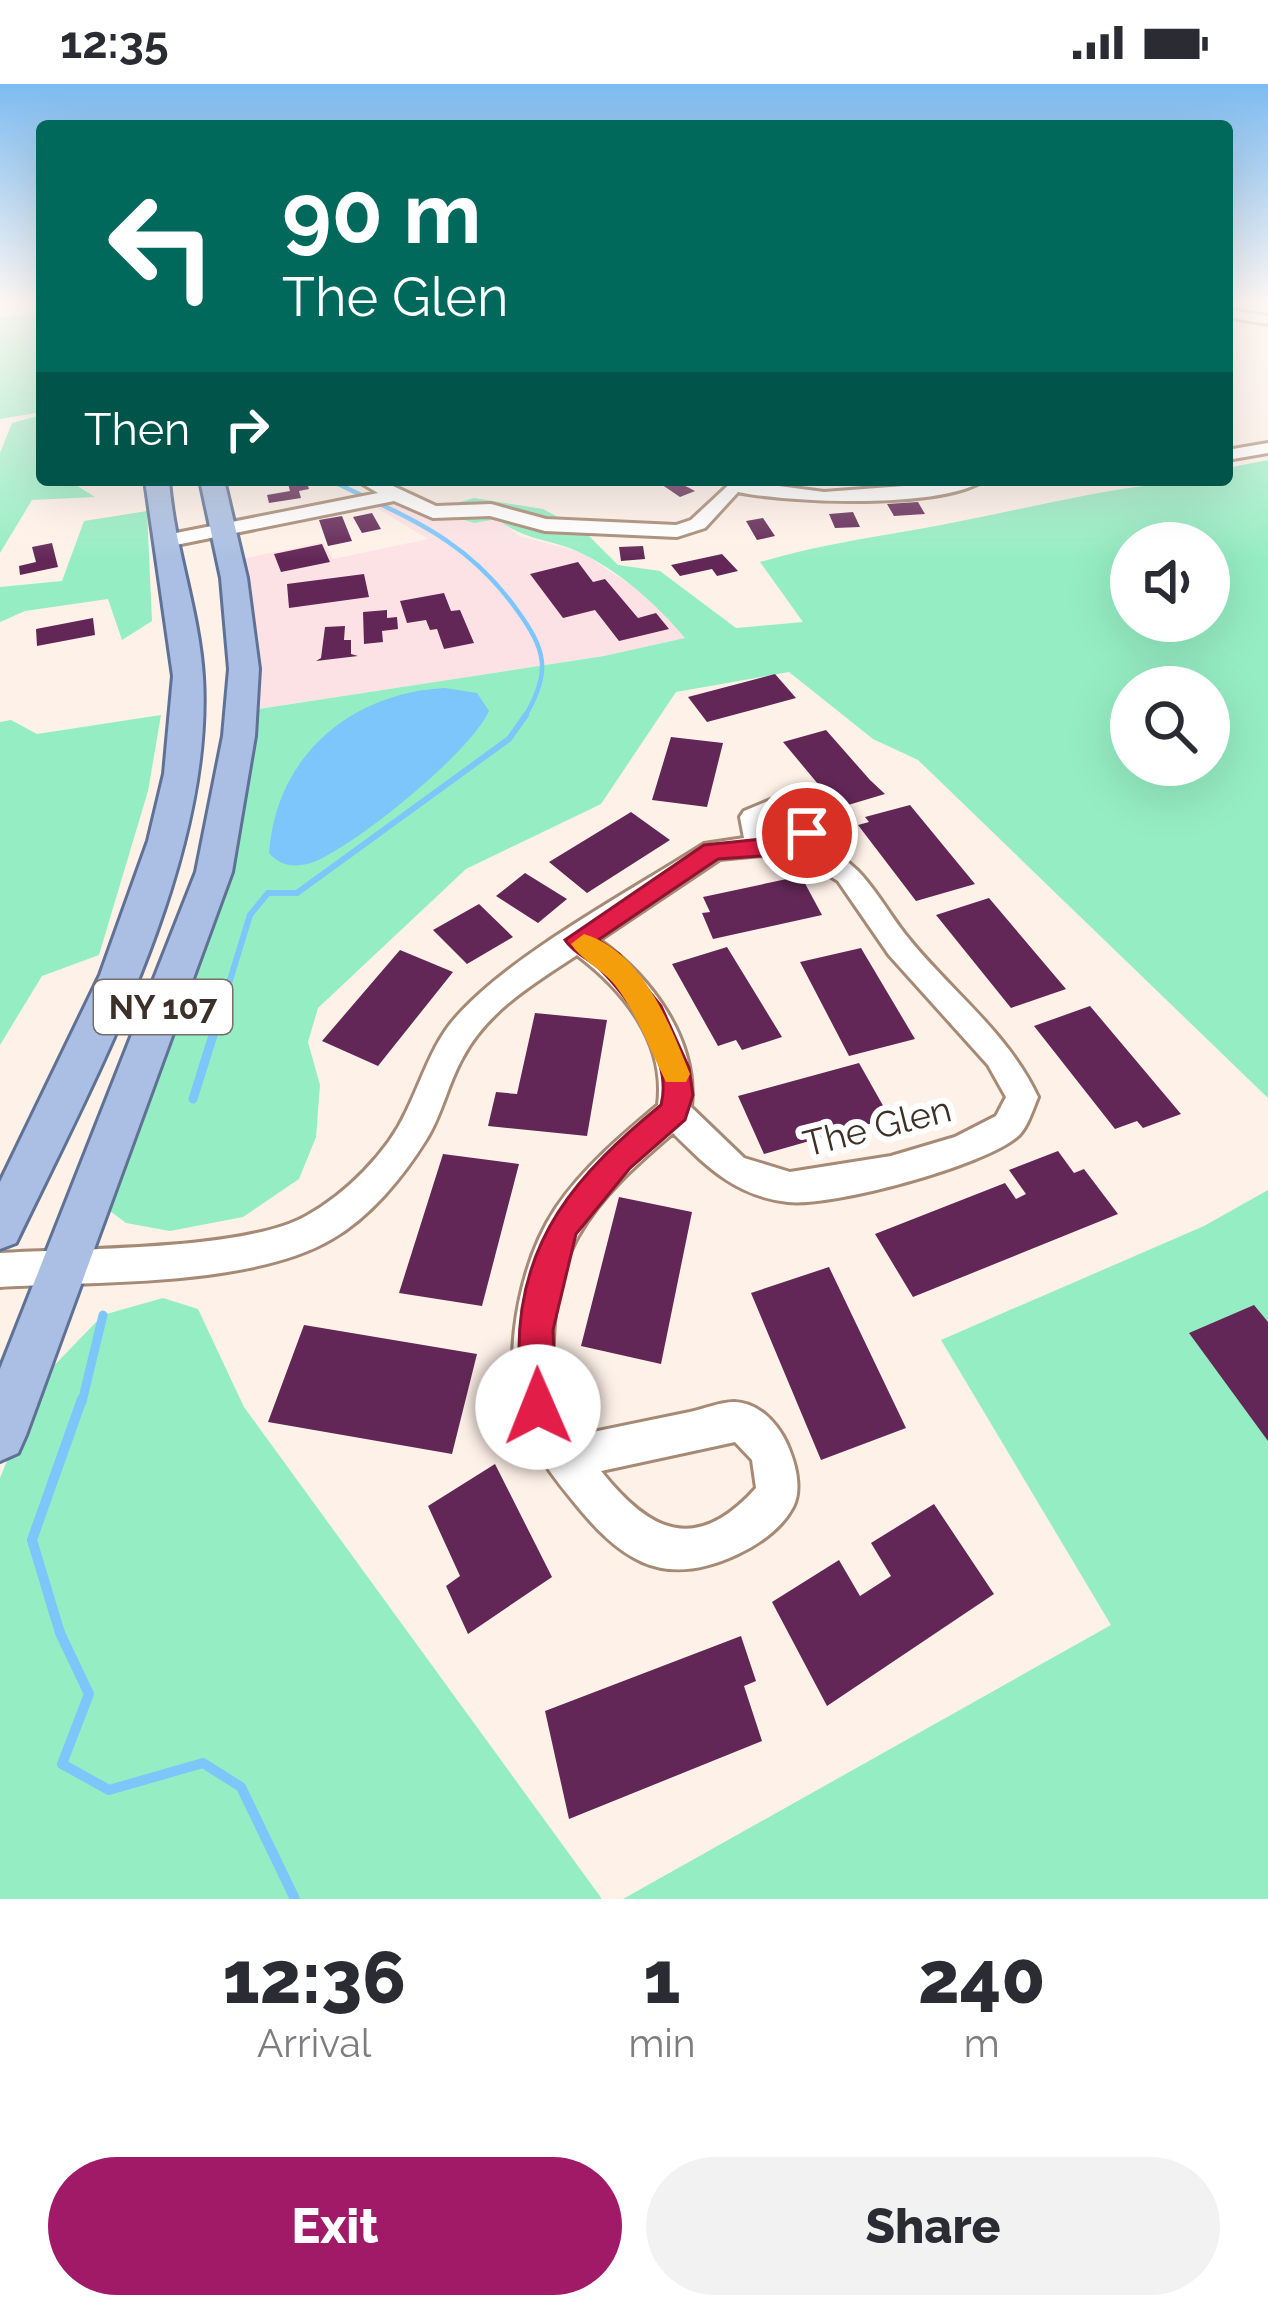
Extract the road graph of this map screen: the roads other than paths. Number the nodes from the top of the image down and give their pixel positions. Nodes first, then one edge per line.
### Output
1 (1268, 448) edge
2 (1233, 454) edge
3 (158, 486) edge
4 (213, 486) edge
5 (726, 486) edge
6 (741, 486) edge
7 (934, 486) edge
8 (376, 494) edge
9 (222, 530) junction
10 (166, 541) junction
11 (578, 940) junction
12 (674, 1112) junction
13 (0, 1228) edge
14 (66, 1263) junction
15 (0, 1270) edge
16 (0, 1435) edge
17 (564, 1458) junction

1 - 2 street
3 - 10 main road, NY 107
4 - 9 main road, NY 107
5 - 8 street
6 - 7 street
8 - 9 street
9 - 10 street
9 - 14 main road, NY 107
10 - 13 main road, NY 107
11 - 12 street
11 - 12 street, The Glen
11 - 14 street, The Glen
12 - 17 street
14 - 15 street, The Glen
14 - 16 main road, NY 107
17 - 17 street

